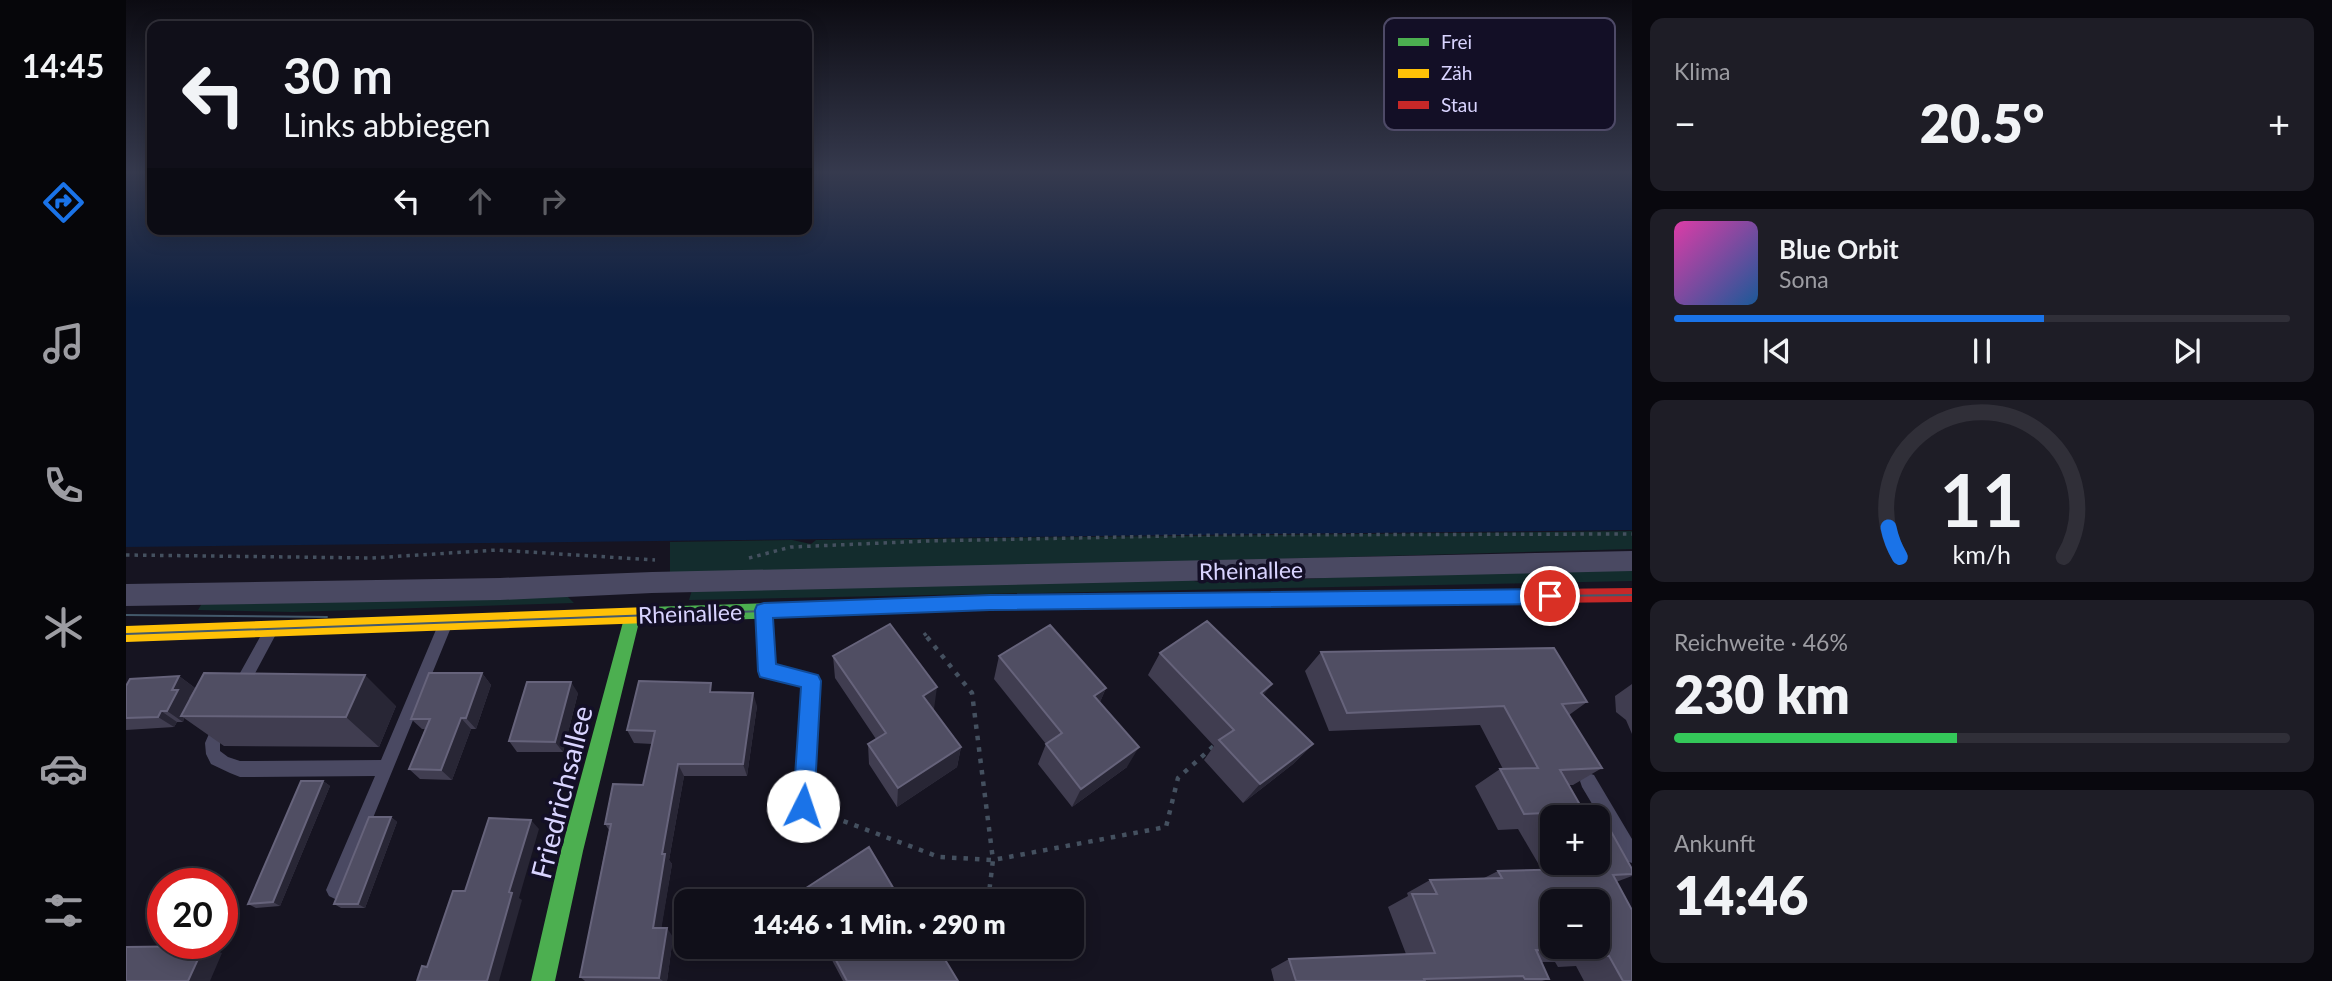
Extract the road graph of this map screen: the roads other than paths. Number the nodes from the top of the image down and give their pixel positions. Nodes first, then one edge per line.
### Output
1 (1632, 561) edge
2 (126, 594) edge
3 (1632, 595) edge
4 (639, 597) junction
5 (764, 610) junction
6 (446, 622) junction
7 (272, 629) junction
8 (126, 634) edge
9 (386, 768) junction
10 (1588, 781) edge
11 (802, 828) dead end
12 (1632, 855) edge
13 (335, 890) dead end
14 (543, 981) edge

1 - 4 street, Rheinallee
2 - 4 street, Rheinallee
3 - 5 street, Rheinallee
4 - 5 street, Rheinallee
4 - 6 street, Rheinallee
4 - 14 street, Friedrichsallee
5 - 11 lane
6 - 7 street, Rheinallee
6 - 9 lane
7 - 8 street, Rheinallee
7 - 9 lane
9 - 13 lane
10 - 12 lane

